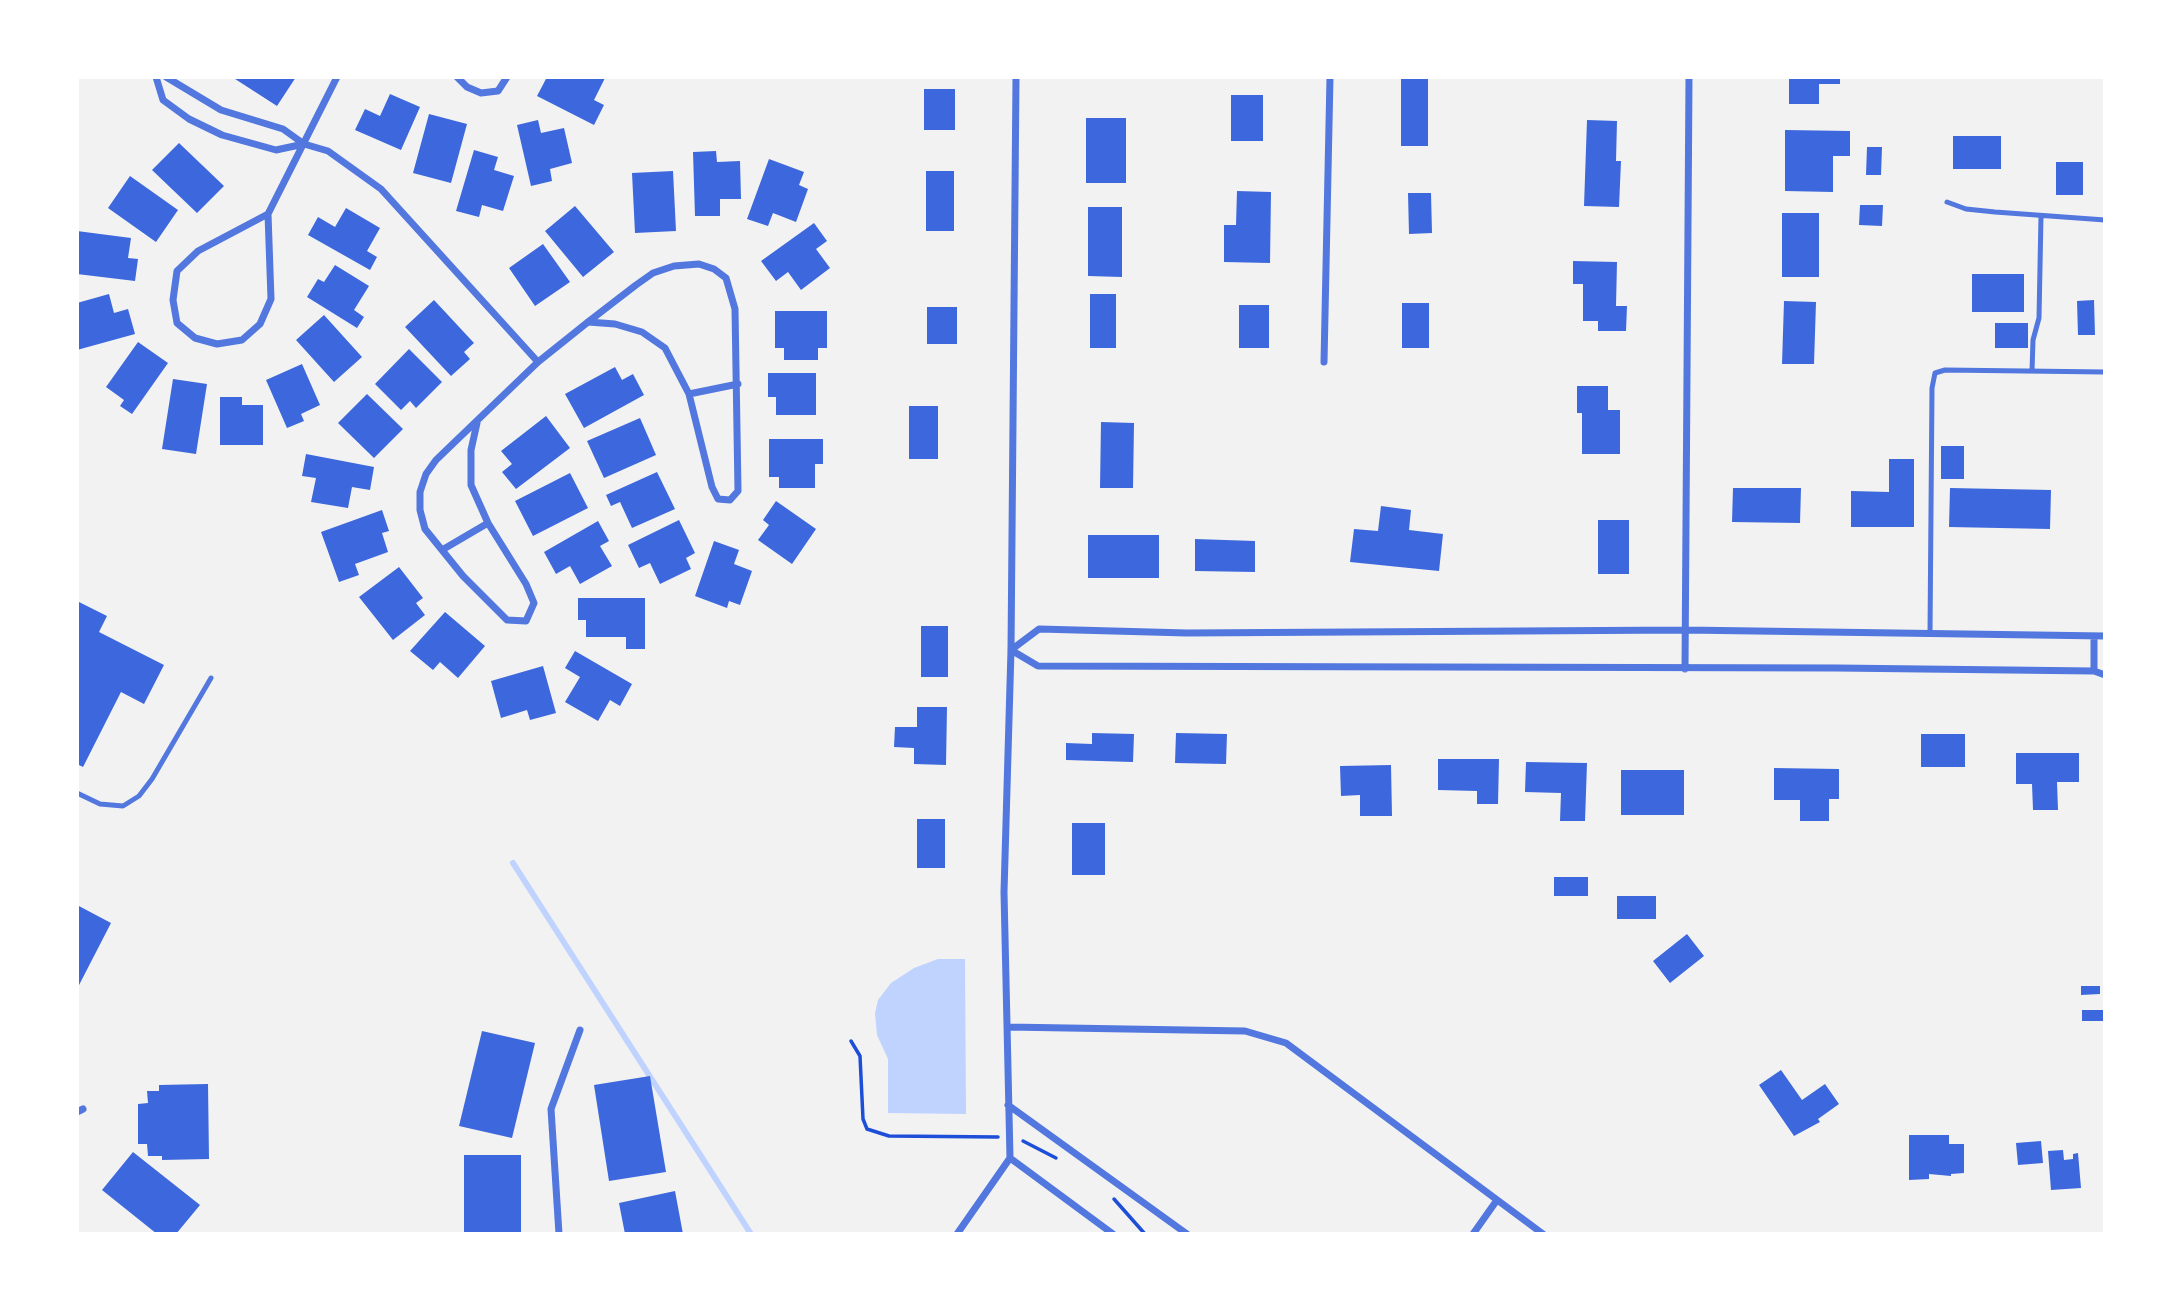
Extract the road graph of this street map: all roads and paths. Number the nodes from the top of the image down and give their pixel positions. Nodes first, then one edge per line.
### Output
1 (156, 77) edge
2 (166, 77) edge
3 (457, 77) edge
4 (507, 77) edge
5 (1016, 77) edge
6 (1330, 77) edge
7 (1689, 77) edge
8 (337, 78) edge
9 (303, 144) junction
10 (1947, 202) dead end
11 (268, 214) junction
12 (2041, 216) junction
13 (2105, 220) edge
14 (588, 322) junction
15 (538, 362) junction
16 (1324, 362) dead end
17 (2032, 371) junction
18 (2105, 372) edge
19 (738, 384) junction
20 (689, 394) junction
21 (477, 423) junction
22 (488, 523) junction
23 (442, 550) junction
24 (1685, 631) junction
25 (1930, 633) junction
26 (2094, 636) junction
27 (2105, 636) edge
28 (1011, 650) junction
29 (1685, 669) junction
30 (2094, 671) junction
31 (2105, 675) edge
32 (211, 678) dead end
33 (77, 793) edge
34 (1008, 1027) junction
35 (580, 1030) dead end
36 (851, 1041) dead end
37 (1008, 1105) junction
38 (992, 1136) dead end
39 (1023, 1141) dead end
40 (1010, 1158) junction
41 (1064, 1164) dead end
42 (1113, 1198) dead end
43 (1497, 1200) junction
44 (559, 1234) edge
45 (957, 1234) edge
46 (1114, 1234) edge
47 (1145, 1234) edge
48 (1187, 1234) edge
49 (1473, 1234) edge
50 (1543, 1234) edge

1 - 9 street
2 - 9 street
3 - 4 street
5 - 28 street
6 - 16 street
7 - 24 street
8 - 9 street
9 - 11 street
9 - 15 street
10 - 12 lane
11 - 11 street
12 - 13 lane
12 - 17 lane
14 - 15 street
14 - 19 street
14 - 20 street
15 - 21 street
17 - 18 lane
17 - 25 lane
19 - 20 street
19 - 20 street
21 - 22 street
21 - 23 street
22 - 23 street
22 - 23 street
24 - 25 street
24 - 28 street
24 - 29 street
25 - 26 street
26 - 27 street
26 - 30 street
28 - 29 street
28 - 34 street
29 - 30 street
30 - 31 street
32 - 33 lane
34 - 37 street
34 - 43 street
35 - 44 street
36 - 38 path
37 - 40 street
37 - 48 street
39 - 41 path
40 - 45 street
40 - 46 street
42 - 47 path
43 - 49 street
43 - 50 street

